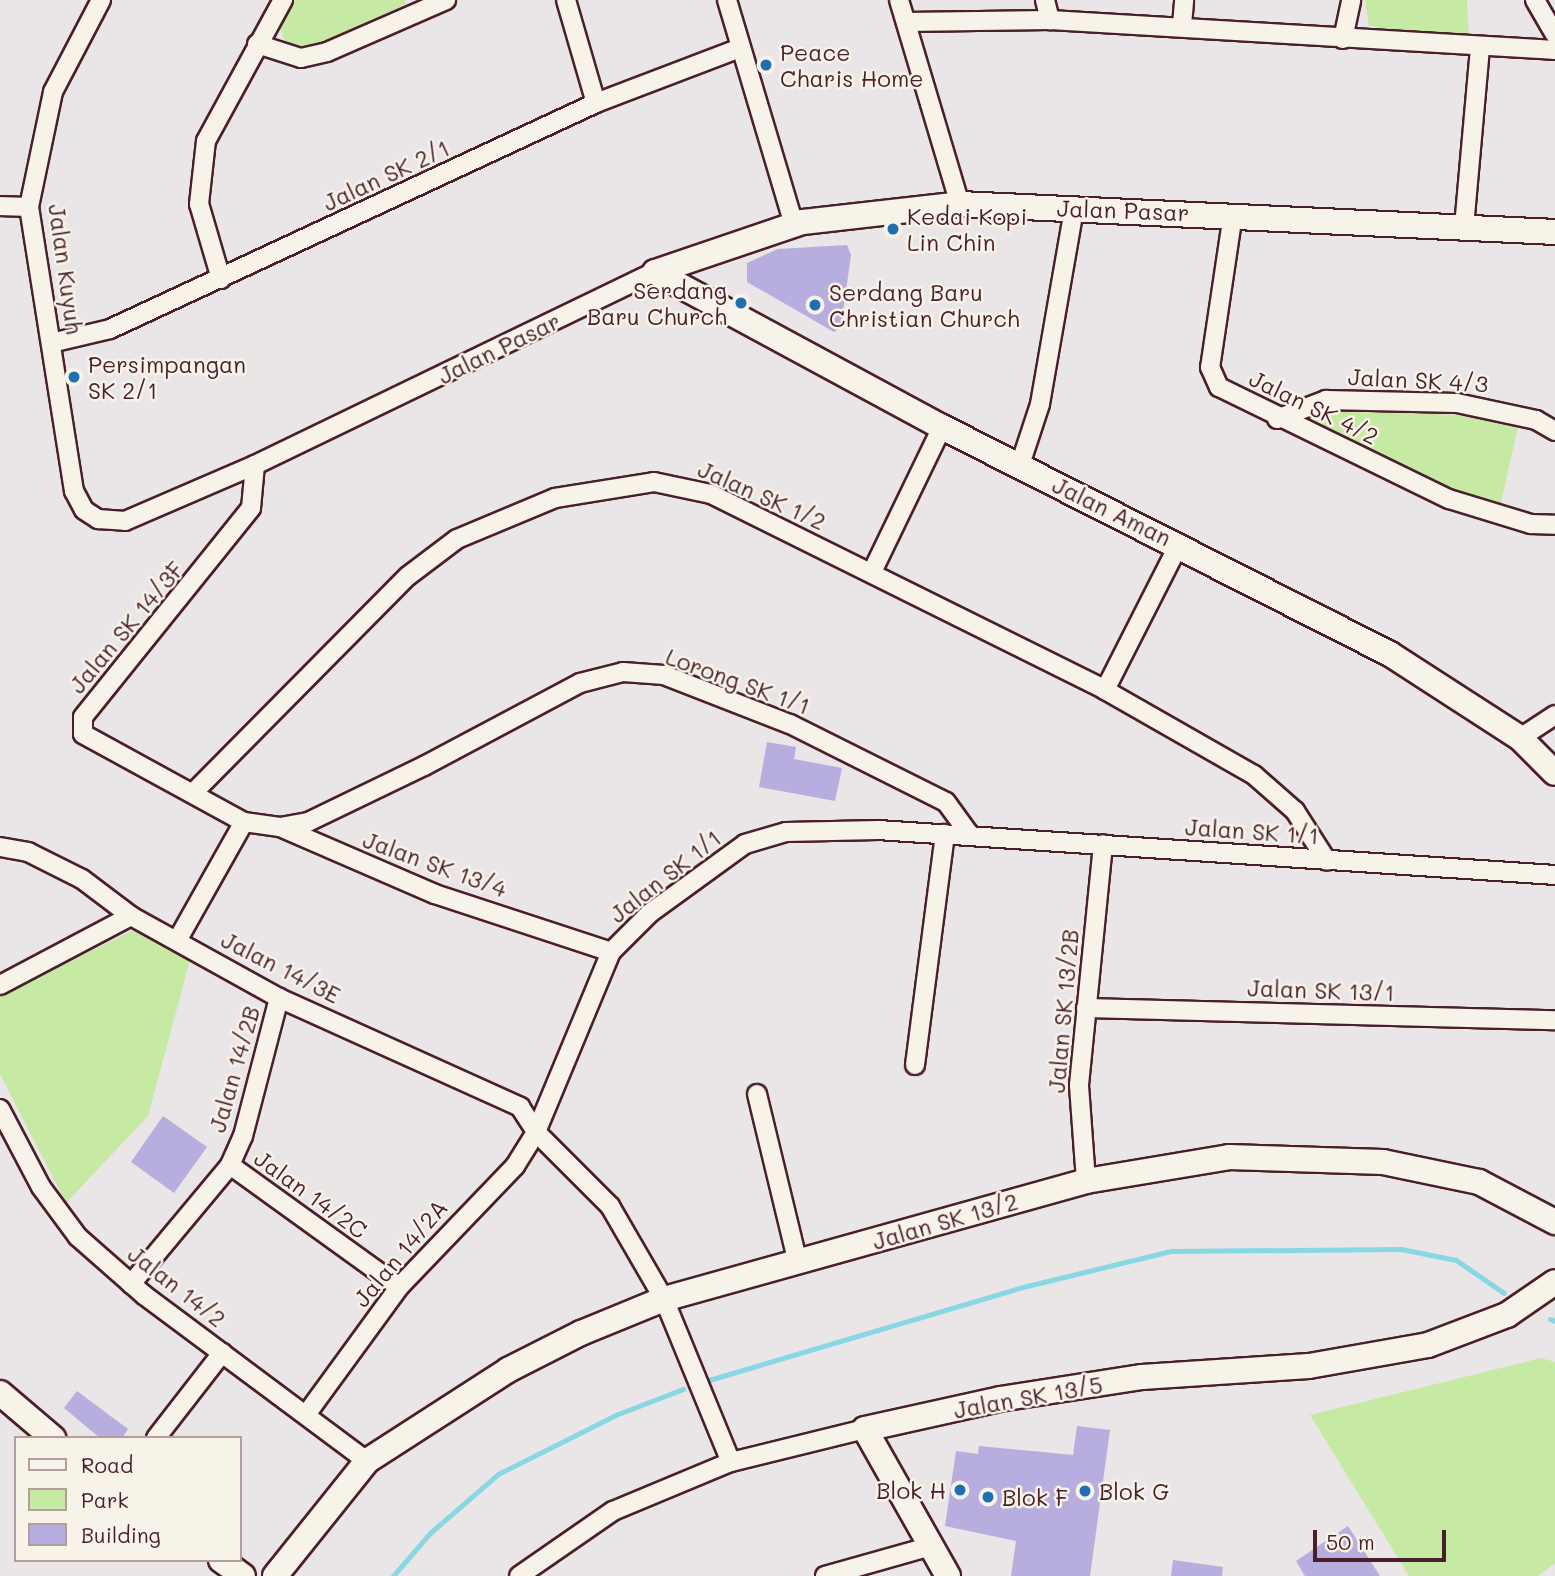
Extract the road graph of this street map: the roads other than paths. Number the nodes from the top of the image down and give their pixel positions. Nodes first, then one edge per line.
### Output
1 (101, 0) edge
2 (283, 0) edge
3 (446, 0) edge
4 (566, 0) edge
5 (727, 0) edge
6 (900, 0) edge
7 (1045, 0) edge
8 (1184, 0) edge
9 (1351, 0) edge
10 (1535, 0) edge
11 (417, 6) edge
12 (1050, 20) junction
13 (906, 22) junction
14 (1182, 25) junction
15 (1555, 34) edge
16 (1343, 39) junction
17 (257, 44) junction
18 (740, 48) junction
19 (1480, 49) junction
20 (1555, 50) edge
21 (596, 103) junction
22 (960, 204) junction
23 (0, 206) edge
24 (29, 207) junction
25 (1074, 209) junction
26 (1233, 214) junction
27 (794, 225) junction
28 (1464, 227) junction
29 (1555, 232) edge
30 (654, 272) junction
31 (221, 279) junction
32 (51, 343) junction
33 (1277, 419) junction
34 (942, 427) junction
35 (1555, 431) edge
36 (255, 465) junction
37 (1020, 465) junction
38 (125, 521) joint
39 (1555, 525) edge
40 (1179, 544) junction
41 (872, 572) junction
42 (1105, 690) junction
43 (1555, 715) edge
44 (1520, 738) junction
45 (1555, 773) edge
46 (193, 793) junction
47 (244, 822) junction
48 (280, 827) junction
49 (945, 834) junction
50 (970, 835) junction
51 (1103, 845) junction
52 (0, 847) edge
53 (1327, 861) junction
54 (1555, 874) edge
55 (131, 916) junction
56 (178, 939) junction
57 (611, 952) junction
58 (0, 985) edge
59 (279, 998) junction
60 (1086, 1008) junction
61 (1555, 1020) edge
62 (915, 1065) dead end
63 (757, 1094) dead end
64 (0, 1109) edge
65 (536, 1132) junction
66 (230, 1165) junction
67 (1086, 1181) junction
68 (1555, 1222) edge
69 (797, 1263) junction
70 (1555, 1282) edge
71 (131, 1284) junction
72 (399, 1287) junction
73 (664, 1300) junction
74 (222, 1353) junction
75 (0, 1393) edge
76 (308, 1412) junction
77 (865, 1429) junction
78 (51, 1436) edge
79 (158, 1436) edge
80 (368, 1461) junction
81 (731, 1462) junction
82 (931, 1546) junction
83 (224, 1562) edge
84 (243, 1576) edge
85 (275, 1576) edge
86 (519, 1576) edge
87 (825, 1576) edge
88 (948, 1576) edge

1 - 24 street, Jalan Kuyuh
2 - 17 street
3 - 11 street
4 - 21 street
5 - 18 street
6 - 13 street
7 - 12 street
8 - 14 street
9 - 16 street
10 - 15 street
11 - 17 street
12 - 13 street
12 - 14 street
13 - 22 street
14 - 16 street
16 - 19 street
17 - 31 street
18 - 21 street, Jalan SK 2/1
18 - 27 street
19 - 20 street
19 - 28 street
21 - 31 street, Jalan SK 2/1
22 - 25 street, Jalan Pasar
22 - 27 street, Jalan Pasar
23 - 24 street
24 - 32 street, Jalan Kuyuh
25 - 26 street, Jalan Pasar
25 - 37 street
26 - 28 street, Jalan Pasar
26 - 33 street, Jalan SK 4/2
27 - 30 street, Jalan Pasar
28 - 29 street, Jalan Pasar
30 - 34 street, Jalan Aman
30 - 36 street, Jalan Pasar
31 - 32 street, Jalan SK 2/1
32 - 38 street, Jalan Kuyuh
33 - 35 street, Jalan SK 4/3
33 - 39 street, Jalan SK 4/2
34 - 37 street, Jalan Aman
34 - 41 street
36 - 38 street, Jalan Pasar
36 - 46 street, Jalan SK 14/3F
37 - 40 street, Jalan Aman
40 - 42 street
40 - 44 street, Jalan Aman
41 - 42 street, Jalan SK 1/2
41 - 46 street, Jalan SK 1/2
42 - 53 street, Jalan SK 1/2
43 - 44 street
44 - 45 street, Jalan Aman
46 - 47 street, Jalan SK 14/3F
47 - 48 street, Jalan SK 13/4
47 - 56 street
48 - 50 street, Lorong SK 1/1
48 - 57 street, Jalan SK 13/4
49 - 50 street, Jalan SK 1/1
49 - 57 street, Jalan SK 1/1
49 - 62 street
50 - 51 street, Jalan SK 1/1
51 - 53 street, Jalan SK 1/1
51 - 60 street, Jalan SK 13/2B
52 - 55 street, Jalan 14/3E
53 - 54 street, Jalan SK 1/1
55 - 56 street, Jalan 14/3E
55 - 58 street
56 - 59 street, Jalan 14/3E
57 - 65 street, Jalan SK 1/1
59 - 65 street, Jalan 14/3E
59 - 66 street, Jalan 14/2B
60 - 61 street, Jalan SK 13/1
60 - 67 street, Jalan SK 13/2B
63 - 69 street
64 - 71 street, Jalan 14/2
65 - 72 street, Jalan 14/2A
65 - 73 street
66 - 71 street, Jalan 14/2B
66 - 72 street, Jalan 14/2C
67 - 68 street, Jalan SK 13/2
67 - 69 street, Jalan SK 13/2
69 - 73 street, Jalan SK 13/2
70 - 77 street, Jalan SK 13/5
71 - 74 street, Jalan 14/2
72 - 76 street, Jalan 14/2A
73 - 80 street, Jalan SK 13/2
73 - 81 street
74 - 76 street, Jalan 14/2
74 - 79 street
75 - 78 street
76 - 80 street, Jalan 14/2
77 - 81 street, Jalan SK 13/5
77 - 82 street
80 - 85 street, Jalan SK 13/2
81 - 86 street, Jalan SK 13/5
82 - 87 street
82 - 88 street
83 - 84 street

